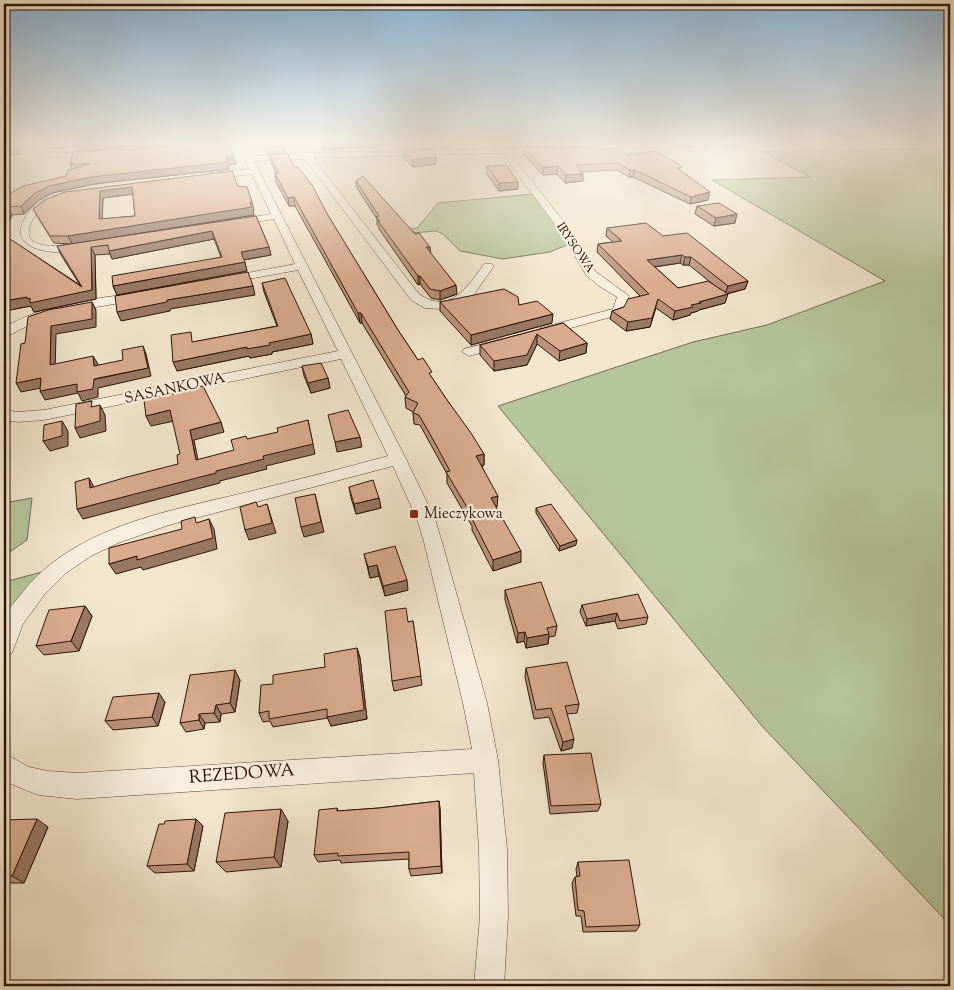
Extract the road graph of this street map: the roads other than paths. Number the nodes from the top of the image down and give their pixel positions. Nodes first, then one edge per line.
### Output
1 (264, 190) edge
2 (333, 190) edge
3 (535, 190) edge
4 (63, 195) edge
5 (276, 216) junction
6 (223, 225) edge
7 (89, 247) edge
8 (301, 266) junction
9 (488, 266) dead end
10 (218, 282) edge
11 (150, 294) edge
12 (4, 334) edge
13 (534, 334) edge
14 (516, 339) edge
15 (469, 352) dead end
16 (345, 354) junction
17 (4, 415) edge
18 (398, 460) junction
19 (4, 646) edge
20 (486, 760) junction
21 (4, 765) edge
22 (489, 986) edge

1 - 5 street
2 - 9 street
3 - 13 street, IRYSOWA
4 - 7 street
5 - 6 street
5 - 8 street
8 - 10 street
8 - 16 street
11 - 12 street
14 - 15 street
16 - 17 street, SASANKOWA
16 - 18 street
18 - 19 street
18 - 20 street
20 - 21 street, REZEDOWA
20 - 22 street

